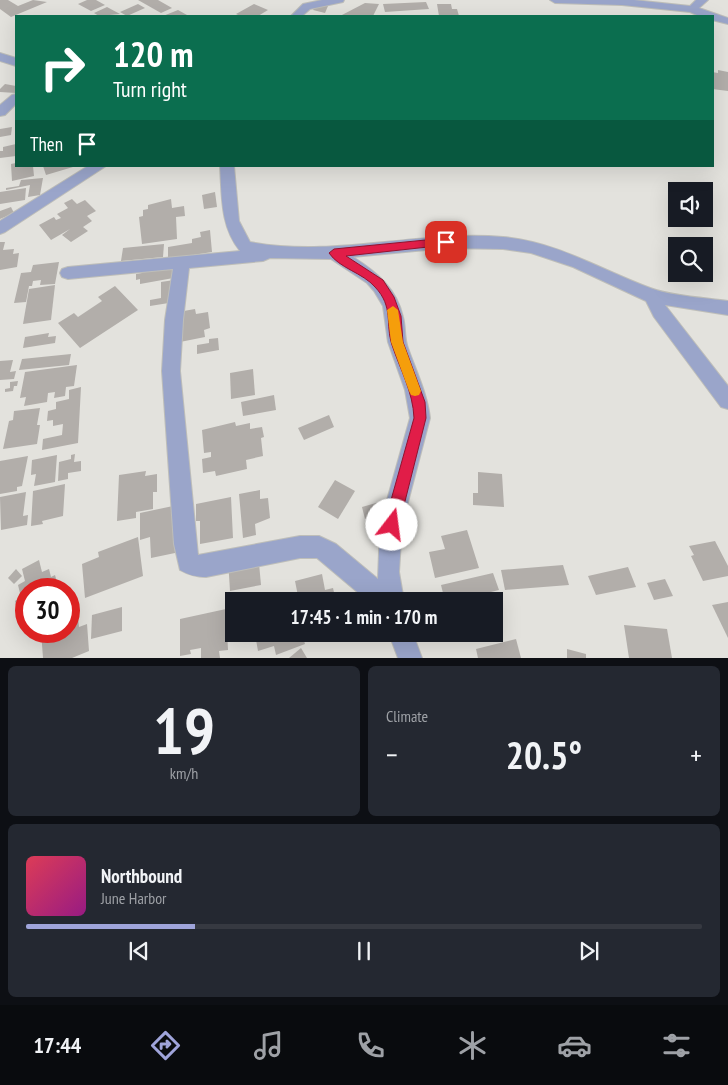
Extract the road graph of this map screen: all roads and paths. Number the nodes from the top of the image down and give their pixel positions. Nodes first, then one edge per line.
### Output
1 (339, 0) edge
2 (554, 0) edge
3 (703, 0) edge
4 (692, 9) junction
5 (297, 15) edge
6 (706, 15) edge
7 (714, 18) edge
8 (728, 22) edge
9 (0, 57) edge
10 (15, 62) edge
11 (97, 167) edge
12 (227, 167) edge
13 (0, 228) edge
14 (334, 253) junction
15 (276, 254) junction
16 (182, 262) junction
17 (68, 273) dead end
18 (652, 296) junction
19 (728, 308) edge
20 (728, 401) edge
21 (375, 592) edge
22 (391, 592) edge
23 (404, 642) edge
24 (410, 658) edge

1 - 5 street
2 - 4 street
3 - 4 street
4 - 6 street
7 - 8 street
9 - 10 street
11 - 13 street
12 - 15 street
14 - 15 street
14 - 18 street
14 - 22 street
15 - 16 street
16 - 17 street
16 - 21 street
18 - 19 street
18 - 20 street
23 - 24 street

